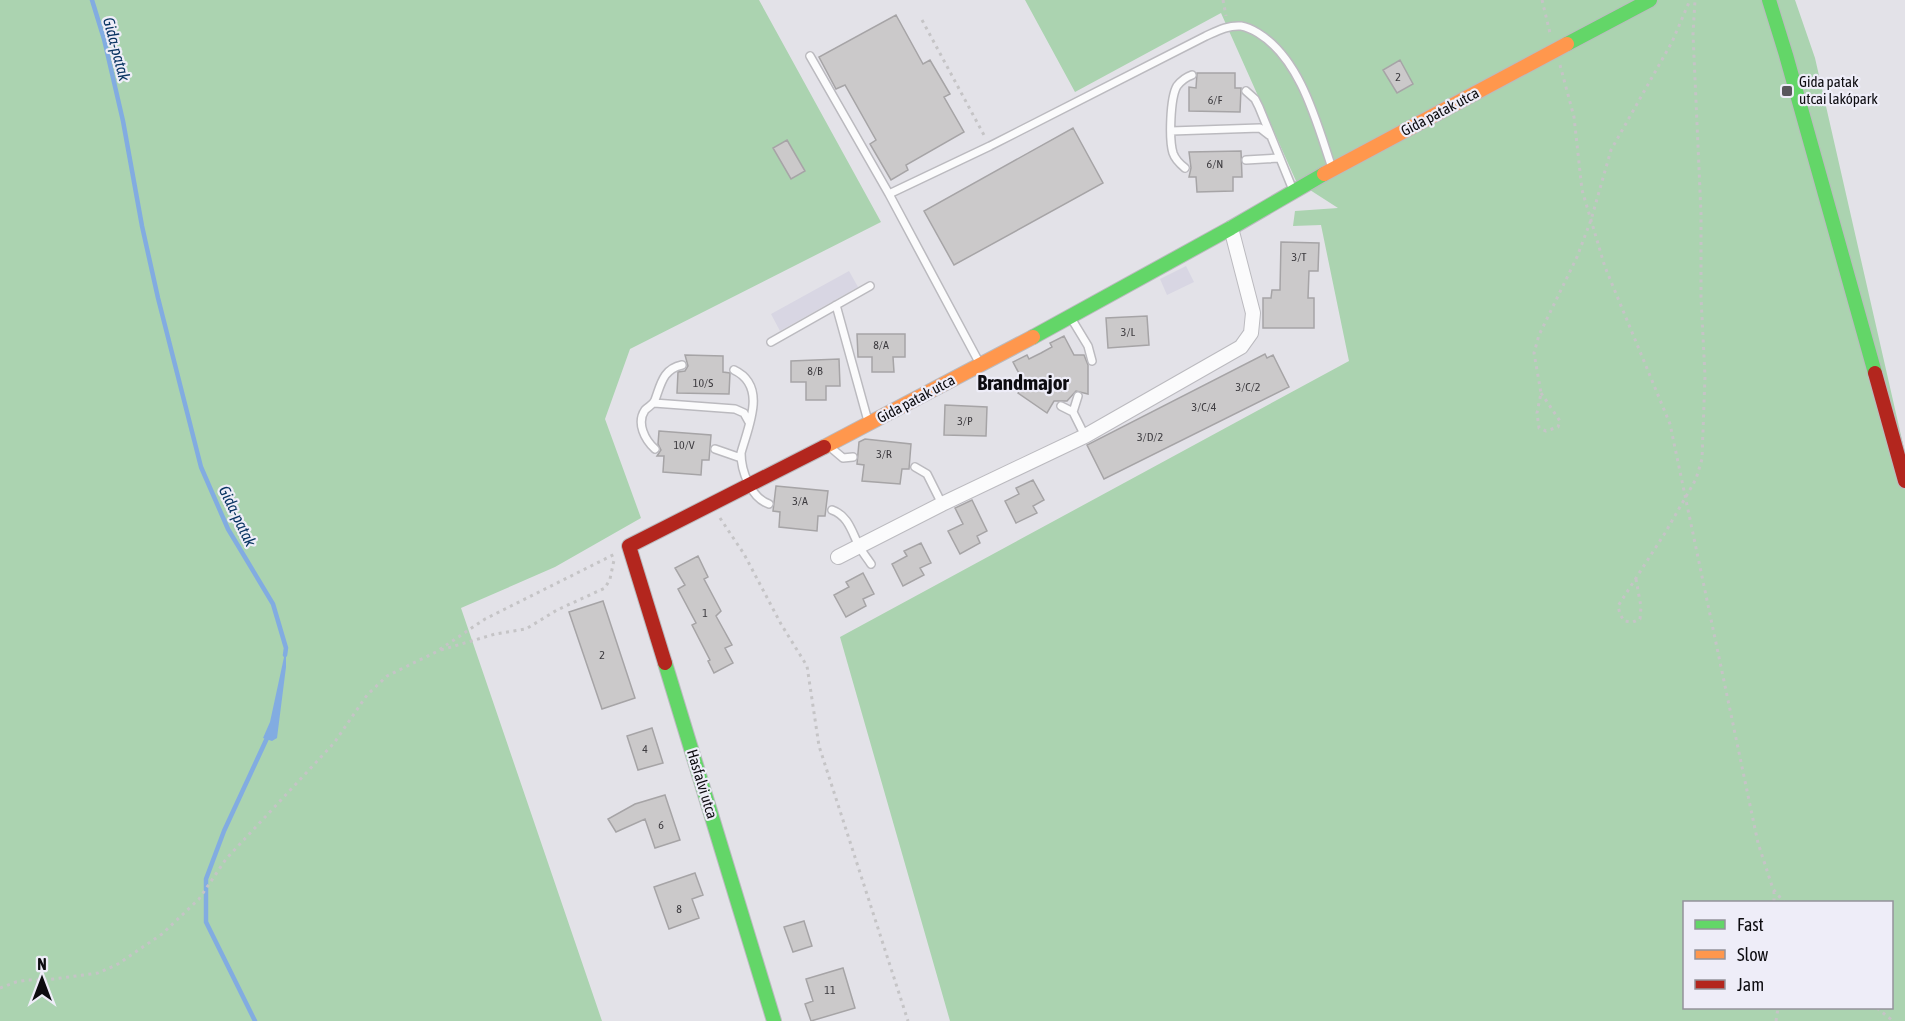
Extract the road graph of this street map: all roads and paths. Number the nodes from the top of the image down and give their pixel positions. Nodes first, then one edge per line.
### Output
1 (1223, 0) edge
2 (1542, 0) edge
3 (1650, 0) edge
4 (1690, 0) edge
5 (1695, 0) edge
6 (1769, 0) edge
7 (922, 20) dead end
8 (1228, 27) junction
9 (1555, 51) junction
10 (810, 56) dead end
11 (1192, 75) dead end
12 (1246, 90) dead end
13 (1171, 131) junction
14 (1270, 135) junction
15 (990, 146) junction
16 (1279, 158) junction
17 (1246, 160) dead end
18 (1185, 168) dead end
19 (1332, 169) junction
20 (1294, 191) junction
21 (889, 194) junction
22 (1591, 220) junction
23 (1231, 228) junction
24 (870, 286) dead end
25 (836, 306) junction
26 (1070, 316) junction
27 (771, 342) dead end
28 (1092, 361) dead end
29 (682, 365) dead end
30 (981, 365) junction
31 (734, 370) dead end
32 (1541, 393) junction
33 (1078, 396) dead end
34 (654, 403) junction
35 (1061, 406) dead end
36 (1073, 411) junction
37 (749, 422) junction
38 (869, 423) junction
39 (1085, 436) junction
40 (828, 445) junction
41 (655, 448) dead end
42 (716, 449) dead end
43 (853, 457) dead end
44 (741, 458) junction
45 (915, 467) dead end
46 (1905, 481) edge
47 (749, 484) junction
48 (1685, 497) junction
49 (769, 504) dead end
50 (942, 504) junction
51 (711, 505) junction
52 (832, 510) dead end
53 (629, 546) junction
54 (860, 547) junction
55 (616, 554) junction
56 (838, 557) dead end
57 (871, 564) dead end
58 (1636, 579) junction
59 (436, 652) junction
60 (1773, 889) junction
61 (1774, 901) edge
62 (1782, 901) edge
63 (0, 988) edge
64 (1878, 1009) edge
65 (774, 1021) edge
66 (908, 1021) edge
67 (1893, 1021) edge

1 - 8 path
2 - 9 path
3 - 9 street, Gida patak utca
4 - 22 path
5 - 48 path
6 - 46 street
7 - 15 path
8 - 15 lane
8 - 19 lane
9 - 19 street, Gida patak utca
9 - 22 path
10 - 21 lane
11 - 13 lane
12 - 14 lane
13 - 14 lane
13 - 18 lane
14 - 16 lane
15 - 21 lane
16 - 17 lane
16 - 20 lane
19 - 20 street, Gida patak utca
20 - 23 street, Gida patak utca
21 - 30 lane
22 - 32 path
22 - 48 path
23 - 26 street, Gida patak utca
23 - 39 street
24 - 25 lane
25 - 27 lane
25 - 38 lane
26 - 28 lane
26 - 30 street, Gida patak utca
29 - 34 lane
30 - 38 street, Gida patak utca
31 - 37 lane
32 - 32 path
33 - 36 lane
34 - 37 lane
34 - 41 lane
35 - 36 lane
36 - 39 lane
37 - 44 lane
38 - 40 street, Gida patak utca
39 - 50 street
40 - 43 lane
40 - 47 street, Gida patak utca
42 - 44 lane
44 - 47 lane
45 - 50 lane
47 - 49 lane
47 - 51 street, Gida patak utca
48 - 58 path
48 - 60 path
50 - 54 street
51 - 53 street, Gida patak utca
51 - 66 path
52 - 54 lane
53 - 55 path
53 - 65 street, Hasfalvi utca
54 - 56 street
54 - 57 lane
55 - 59 path
55 - 59 path
58 - 58 path
59 - 63 path
60 - 61 path
60 - 62 path
64 - 67 path

